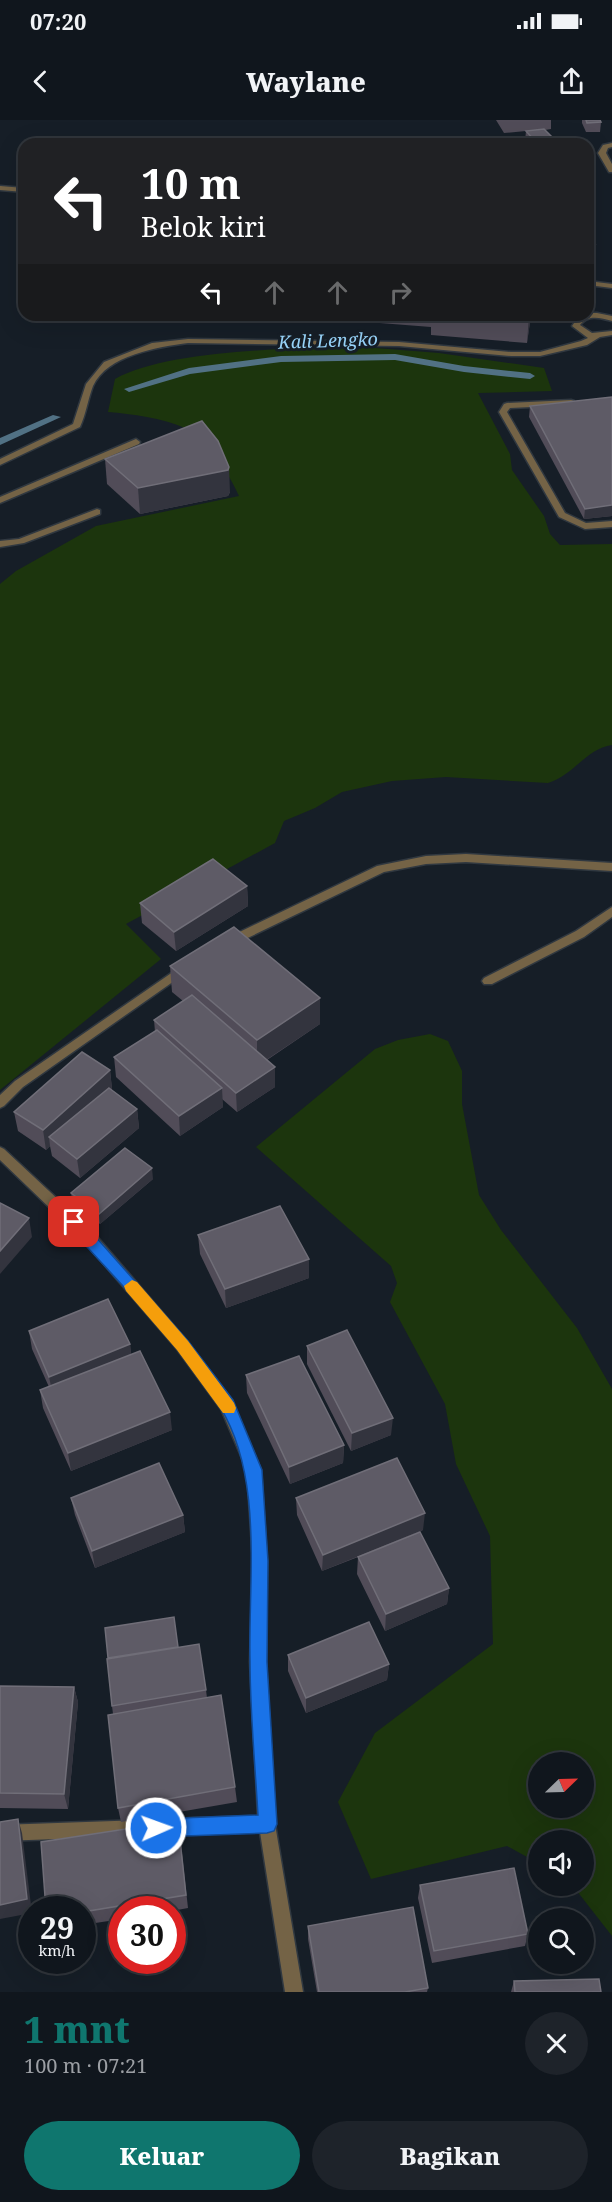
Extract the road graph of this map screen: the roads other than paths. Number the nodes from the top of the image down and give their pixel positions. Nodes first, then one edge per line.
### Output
1 (612, 145) edge
2 (612, 170) edge
3 (0, 188) edge
4 (18, 190) edge
5 (594, 285) edge
6 (611, 285) edge
7 (594, 315) edge
8 (612, 318) edge
9 (578, 321) edge
10 (612, 333) edge
11 (597, 336) junction
12 (578, 403) edge
13 (136, 442) dead end
14 (0, 462) edge
15 (0, 500) edge
16 (97, 512) dead end
17 (612, 524) edge
18 (0, 544) edge
19 (612, 867) edge
20 (612, 911) edge
21 (218, 948) edge
22 (189, 964) edge
23 (488, 981) dead end
24 (0, 1103) edge
25 (0, 1152) edge
26 (267, 1824) junction
27 (0, 1833) edge
28 (294, 1992) edge

1 - 2 street
3 - 4 street
5 - 6 street
7 - 8 street
9 - 11 street
10 - 11 street
11 - 14 street
12 - 17 street
13 - 15 street
16 - 18 street
19 - 21 street
20 - 23 street
22 - 24 street
25 - 26 street
26 - 27 street
26 - 28 street

